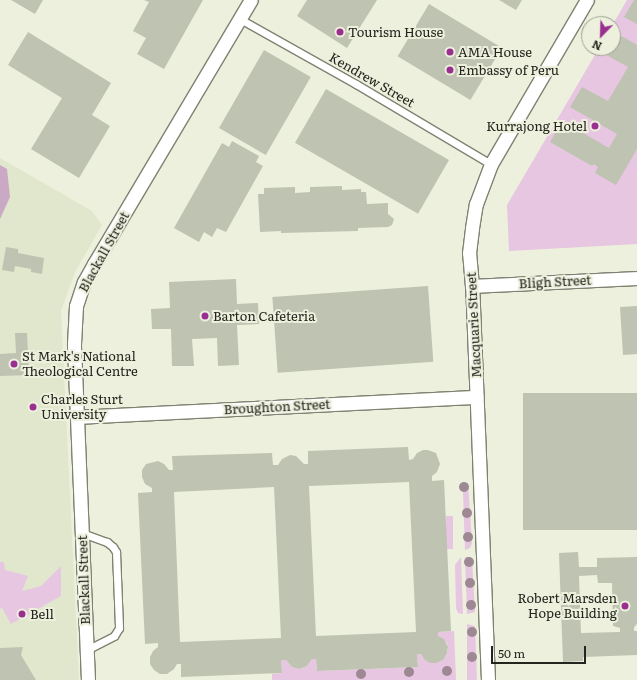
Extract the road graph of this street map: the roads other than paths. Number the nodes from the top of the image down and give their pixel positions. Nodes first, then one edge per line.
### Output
1 (251, 0) edge
2 (587, 0) edge
3 (240, 19) junction
4 (491, 164) junction
5 (637, 278) edge
6 (472, 286) junction
7 (477, 397) junction
8 (77, 417) junction
9 (82, 533) junction
10 (87, 650) junction
11 (88, 680) edge
12 (488, 680) edge

1 - 3 street, Blackall Street
2 - 4 street, Macquarie Street
3 - 4 lane, Kendrew Street
3 - 8 street, Blackall Street
4 - 6 street, Macquarie Street
5 - 6 street, Bligh Street
6 - 7 street, Macquarie Street
7 - 8 street, Broughton Street
7 - 12 street, Macquarie Street
8 - 9 street, Blackall Street
9 - 10 street, Blackall Street
9 - 10 lane
10 - 11 street, Blackall Street

